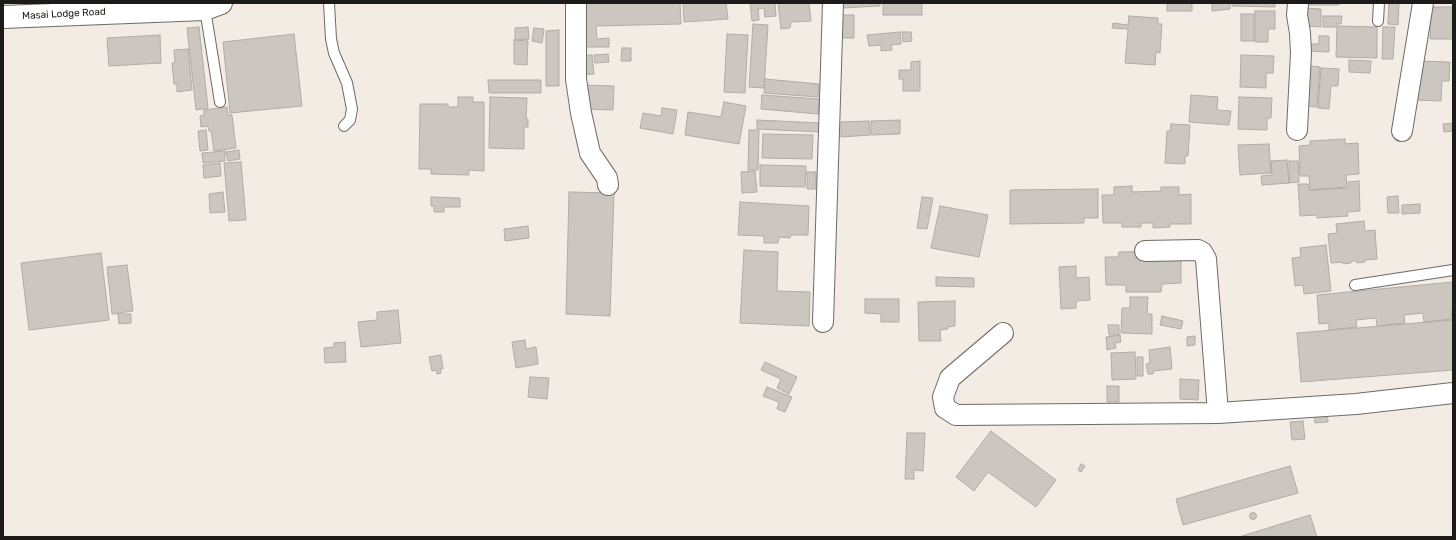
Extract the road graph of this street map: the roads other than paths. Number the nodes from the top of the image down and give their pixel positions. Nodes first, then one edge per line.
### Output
1 (329, 3) edge
2 (576, 3) edge
3 (833, 3) edge
4 (1298, 3) edge
5 (1379, 3) edge
6 (1423, 3) edge
7 (213, 6) edge
8 (106, 8) edge
9 (3, 17) edge
10 (1378, 21) dead end
11 (220, 102) dead end
12 (344, 126) dead end
13 (1297, 130) dead end
14 (1402, 131) dead end
15 (608, 185) dead end
16 (1145, 251) dead end
17 (1453, 270) edge
18 (1355, 285) dead end
19 (823, 322) dead end
20 (1003, 332) dead end
21 (1453, 393) edge
22 (1218, 413) junction

1 - 12 lane
2 - 15 street
3 - 19 street
4 - 13 street
5 - 10 lane
6 - 14 street
7 - 8 street, Masai Lodge Road
7 - 11 lane
8 - 9 street, Masai Lodge Road
16 - 22 street
17 - 18 lane
20 - 22 street
21 - 22 street

